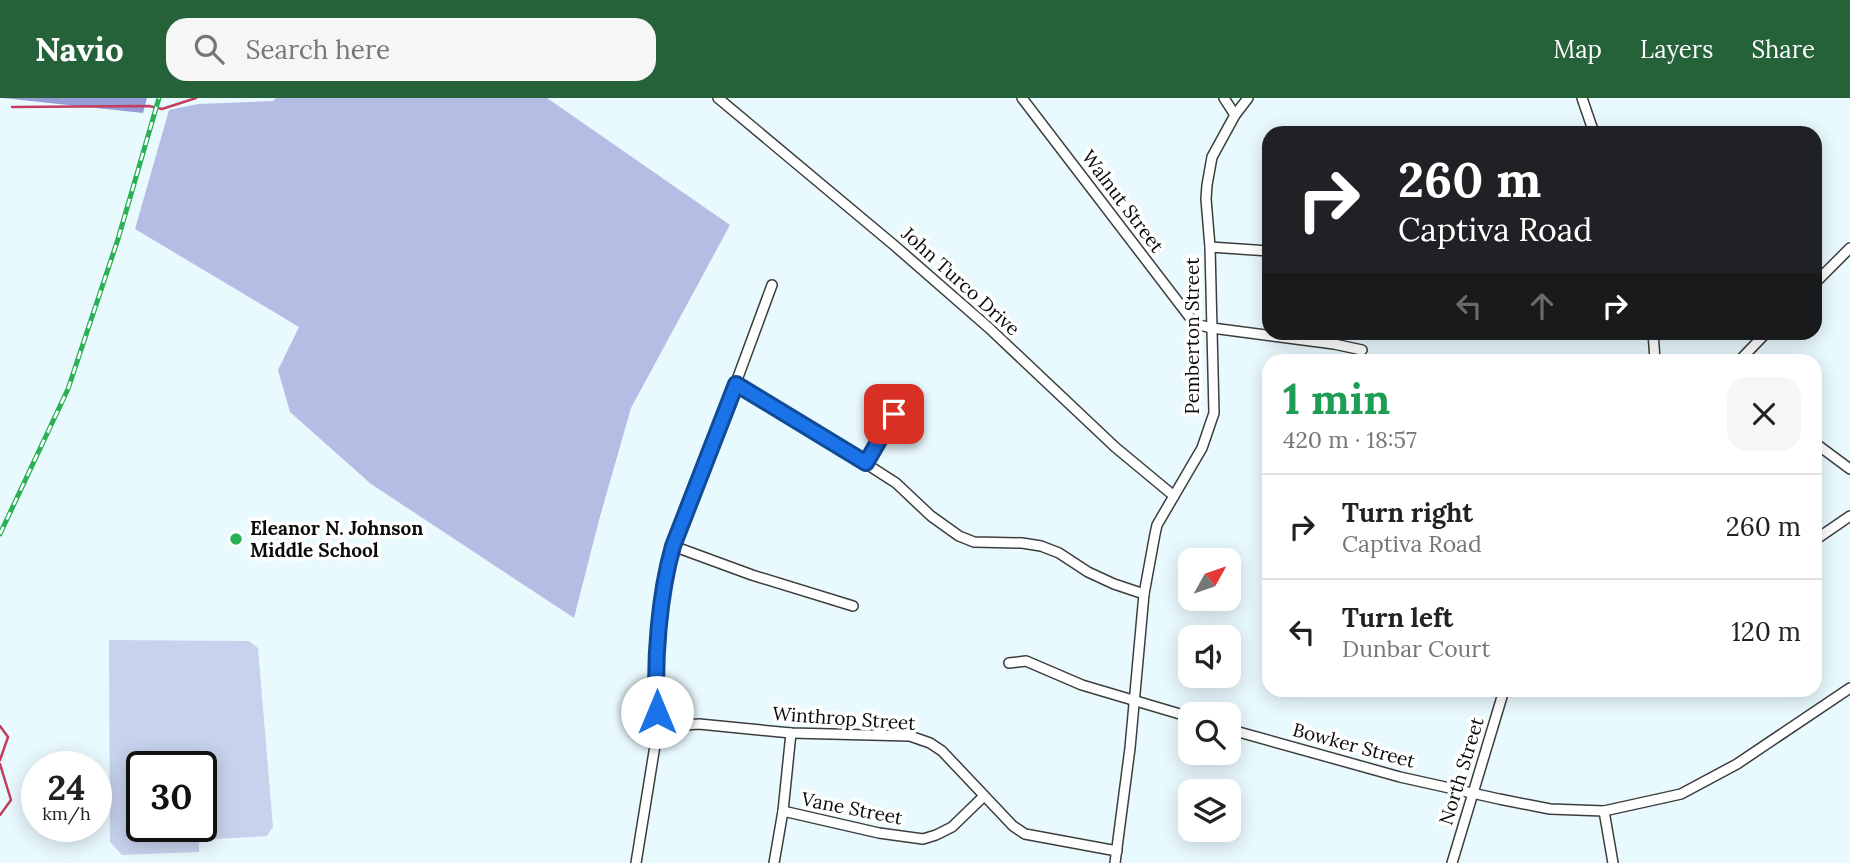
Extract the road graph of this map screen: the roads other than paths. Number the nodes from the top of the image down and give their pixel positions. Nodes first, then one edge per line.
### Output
1 (718, 98) edge
2 (1022, 98) edge
3 (1224, 98) edge
4 (1248, 98) edge
5 (1582, 98) edge
6 (1235, 115) junction
7 (1592, 126) edge
8 (1210, 247) junction
9 (1850, 248) edge
10 (1262, 251) edge
11 (1822, 276) edge
12 (772, 285) dead end
13 (1212, 328) junction
14 (1262, 335) edge
15 (1304, 340) edge
16 (1759, 340) edge
17 (1362, 350) dead end
18 (1746, 354) edge
19 (736, 384) junction
20 (901, 405) dead end
21 (1822, 448) edge
22 (866, 463) junction
23 (1850, 469) edge
24 (1174, 496) junction
25 (1850, 516) edge
26 (1822, 535) edge
27 (673, 546) junction
28 (1144, 594) junction
29 (853, 606) dead end
30 (1009, 663) dead end
31 (1850, 688) edge
32 (1502, 697) edge
33 (1134, 700) junction
34 (1178, 713) edge
35 (658, 727) junction
36 (791, 733) junction
37 (1241, 733) edge
38 (1472, 793) junction
39 (984, 796) junction
40 (783, 811) junction
41 (1604, 811) junction
42 (1117, 851) junction
43 (636, 863) edge
44 (774, 863) edge
45 (1115, 863) edge
46 (1452, 863) edge
47 (1613, 863) edge

1 - 24 street, John Turco Drive
2 - 13 street, Walnut Street
3 - 6 street
4 - 6 street, Pemberton Street
5 - 7 street
6 - 8 street, Pemberton Street
8 - 10 street
8 - 13 street, Pemberton Street
9 - 11 street
12 - 19 street
13 - 14 street, Walnut Street
13 - 24 street, Pemberton Street
15 - 17 street, Walnut Street
16 - 18 street
19 - 22 street
19 - 27 street
20 - 22 street
21 - 23 street
22 - 28 street
24 - 28 street, Pemberton Street
25 - 26 street
27 - 29 street
27 - 35 street
28 - 33 street, Pemberton Street
30 - 33 street
31 - 41 street, Bowker Street
32 - 38 street, North Street
33 - 34 street
33 - 42 street, Pemberton Street
35 - 36 street, Winthrop Street
35 - 43 street
36 - 39 street, Winthrop Street
36 - 40 street
37 - 38 street, Bowker Street
38 - 41 street, Bowker Street
38 - 46 street, North Street
39 - 40 street, Vane Street
39 - 42 street, Winthrop Street
40 - 44 street
41 - 47 street
42 - 45 street, Pemberton Street

